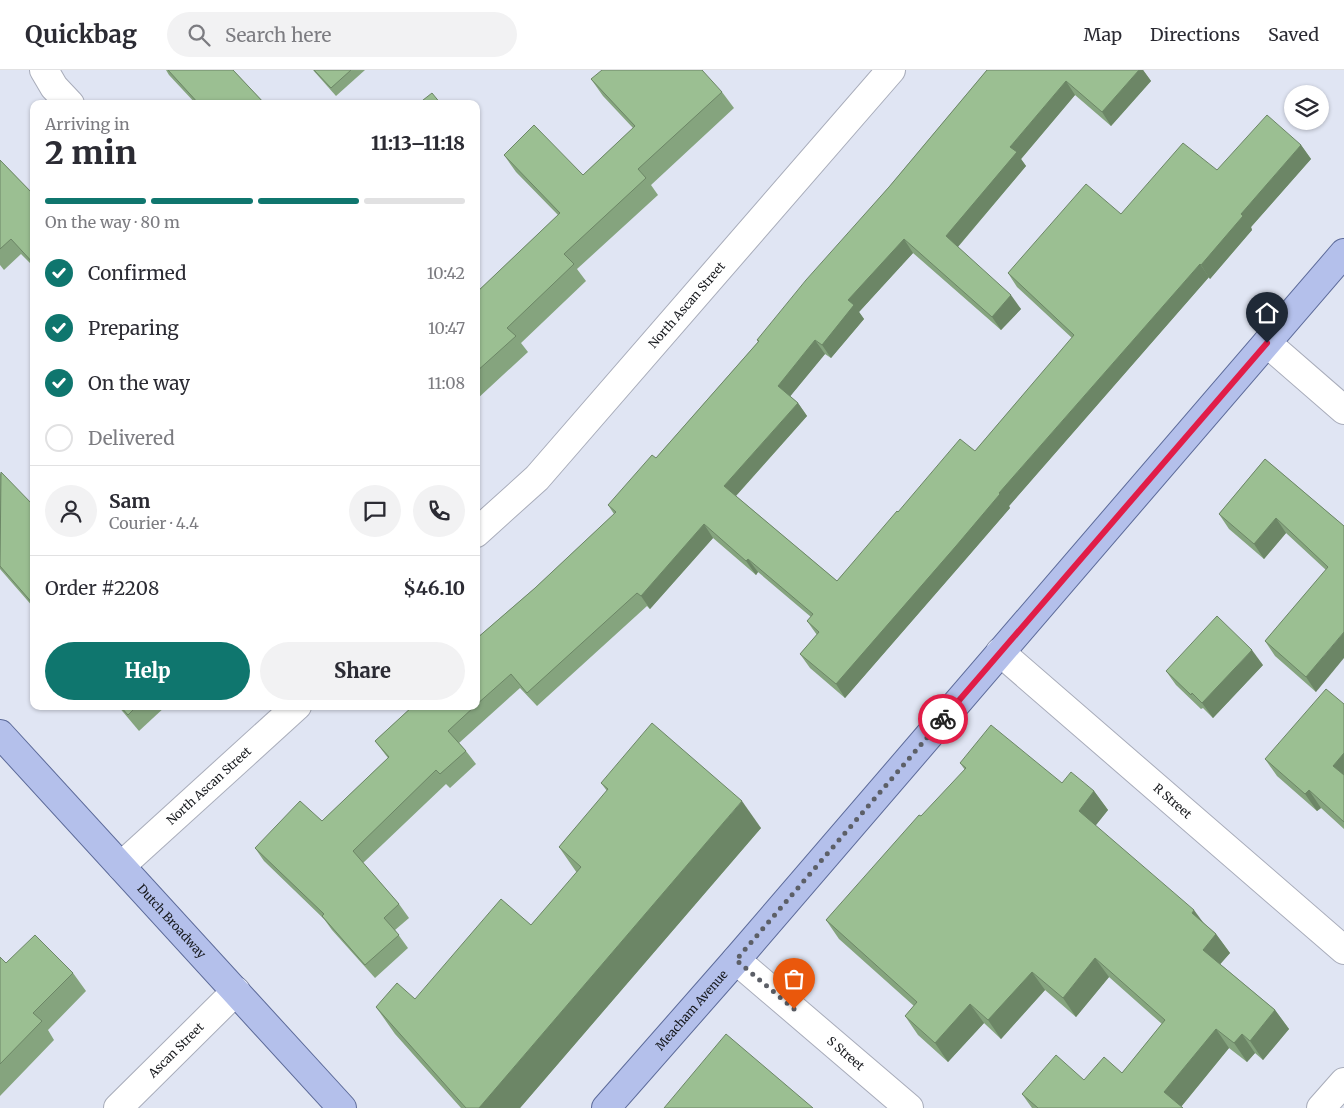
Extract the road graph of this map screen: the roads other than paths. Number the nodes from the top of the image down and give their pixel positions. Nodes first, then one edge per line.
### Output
1 (44, 70) edge
2 (891, 70) edge
3 (66, 100) edge
4 (1344, 253) edge
5 (1267, 343) junction
6 (1344, 410) edge
7 (480, 529) edge
8 (1000, 652) junction
9 (293, 710) edge
10 (0, 734) edge
11 (121, 866) junction
12 (1344, 950) edge
13 (736, 960) junction
14 (236, 991) junction
15 (1344, 1082) edge
16 (118, 1108) edge
17 (342, 1108) edge
18 (606, 1108) edge
19 (909, 1108) edge
20 (1322, 1108) edge

1 - 3 street
2 - 7 street, North Ascan Street
4 - 5 main road, Meacham Avenue
5 - 6 street
5 - 8 main road, Meacham Avenue
8 - 12 street, R Street
8 - 13 main road, Meacham Avenue
9 - 11 street, North Ascan Street
10 - 11 main road, Dutch Broadway
11 - 14 main road, Dutch Broadway
13 - 18 main road, Meacham Avenue
13 - 19 street, S Street
14 - 16 street, Ascan Street
14 - 17 main road, Dutch Broadway
15 - 20 street

